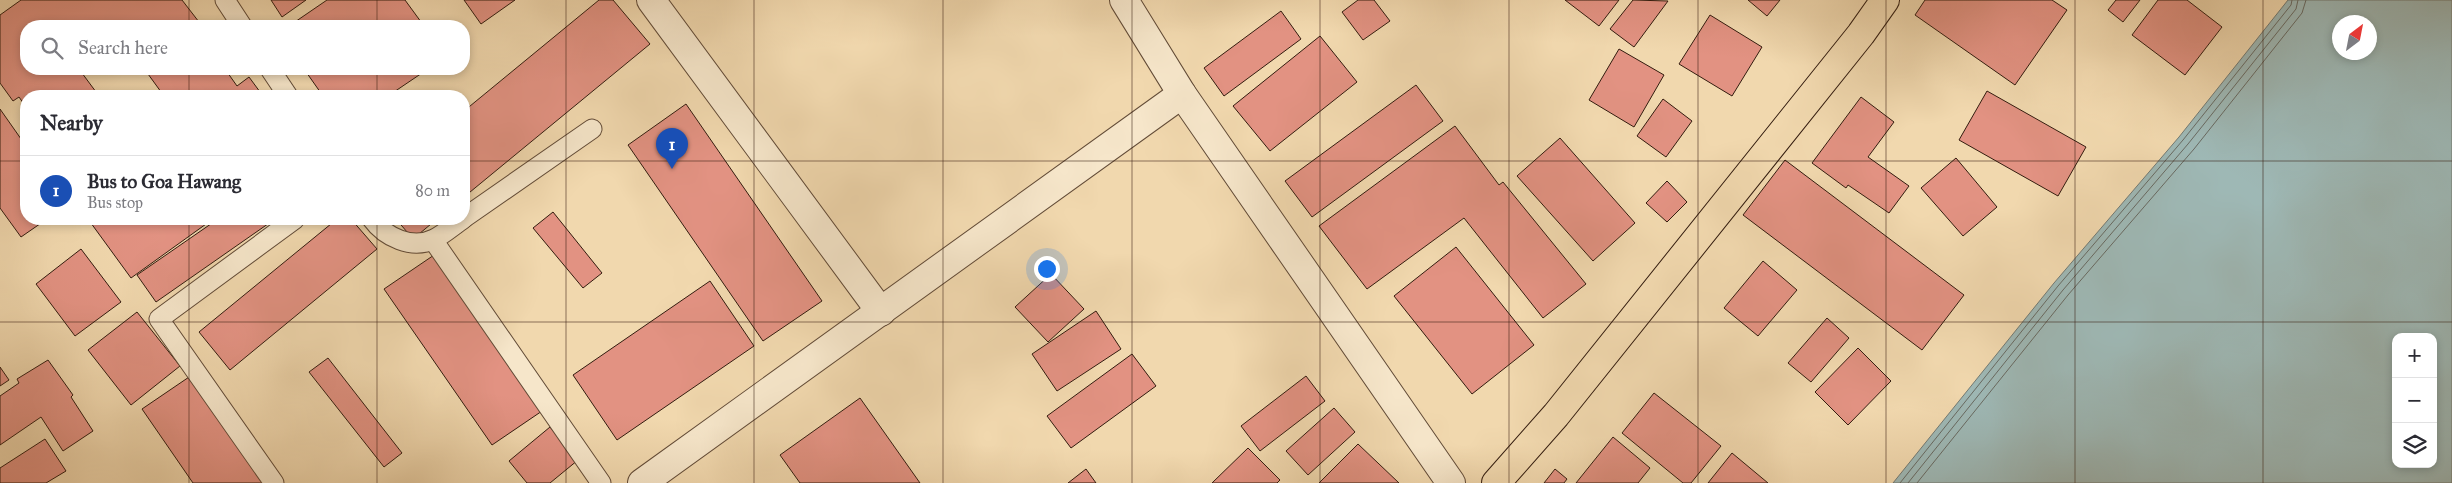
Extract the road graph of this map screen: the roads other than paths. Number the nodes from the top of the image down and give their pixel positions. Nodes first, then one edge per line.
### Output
1 (224, 0) edge
2 (651, 0) edge
3 (1124, 0) edge
4 (1885, 0) edge
5 (238, 20) edge
6 (274, 75) edge
7 (284, 90) edge
8 (1182, 94) junction
9 (592, 129) dead end
10 (470, 213) edge
11 (286, 225) edge
12 (379, 225) edge
13 (453, 225) edge
14 (433, 240) junction
15 (882, 312) junction
16 (274, 483) edge
17 (601, 483) edge
18 (642, 483) edge
19 (1451, 483) edge
20 (1496, 483) edge

1 - 5 lane
2 - 15 street
3 - 8 street
4 - 20 highway
6 - 7 lane
8 - 15 street
8 - 19 street
9 - 10 lane
11 - 16 lane
12 - 14 lane
13 - 14 lane
14 - 17 lane
15 - 18 street

